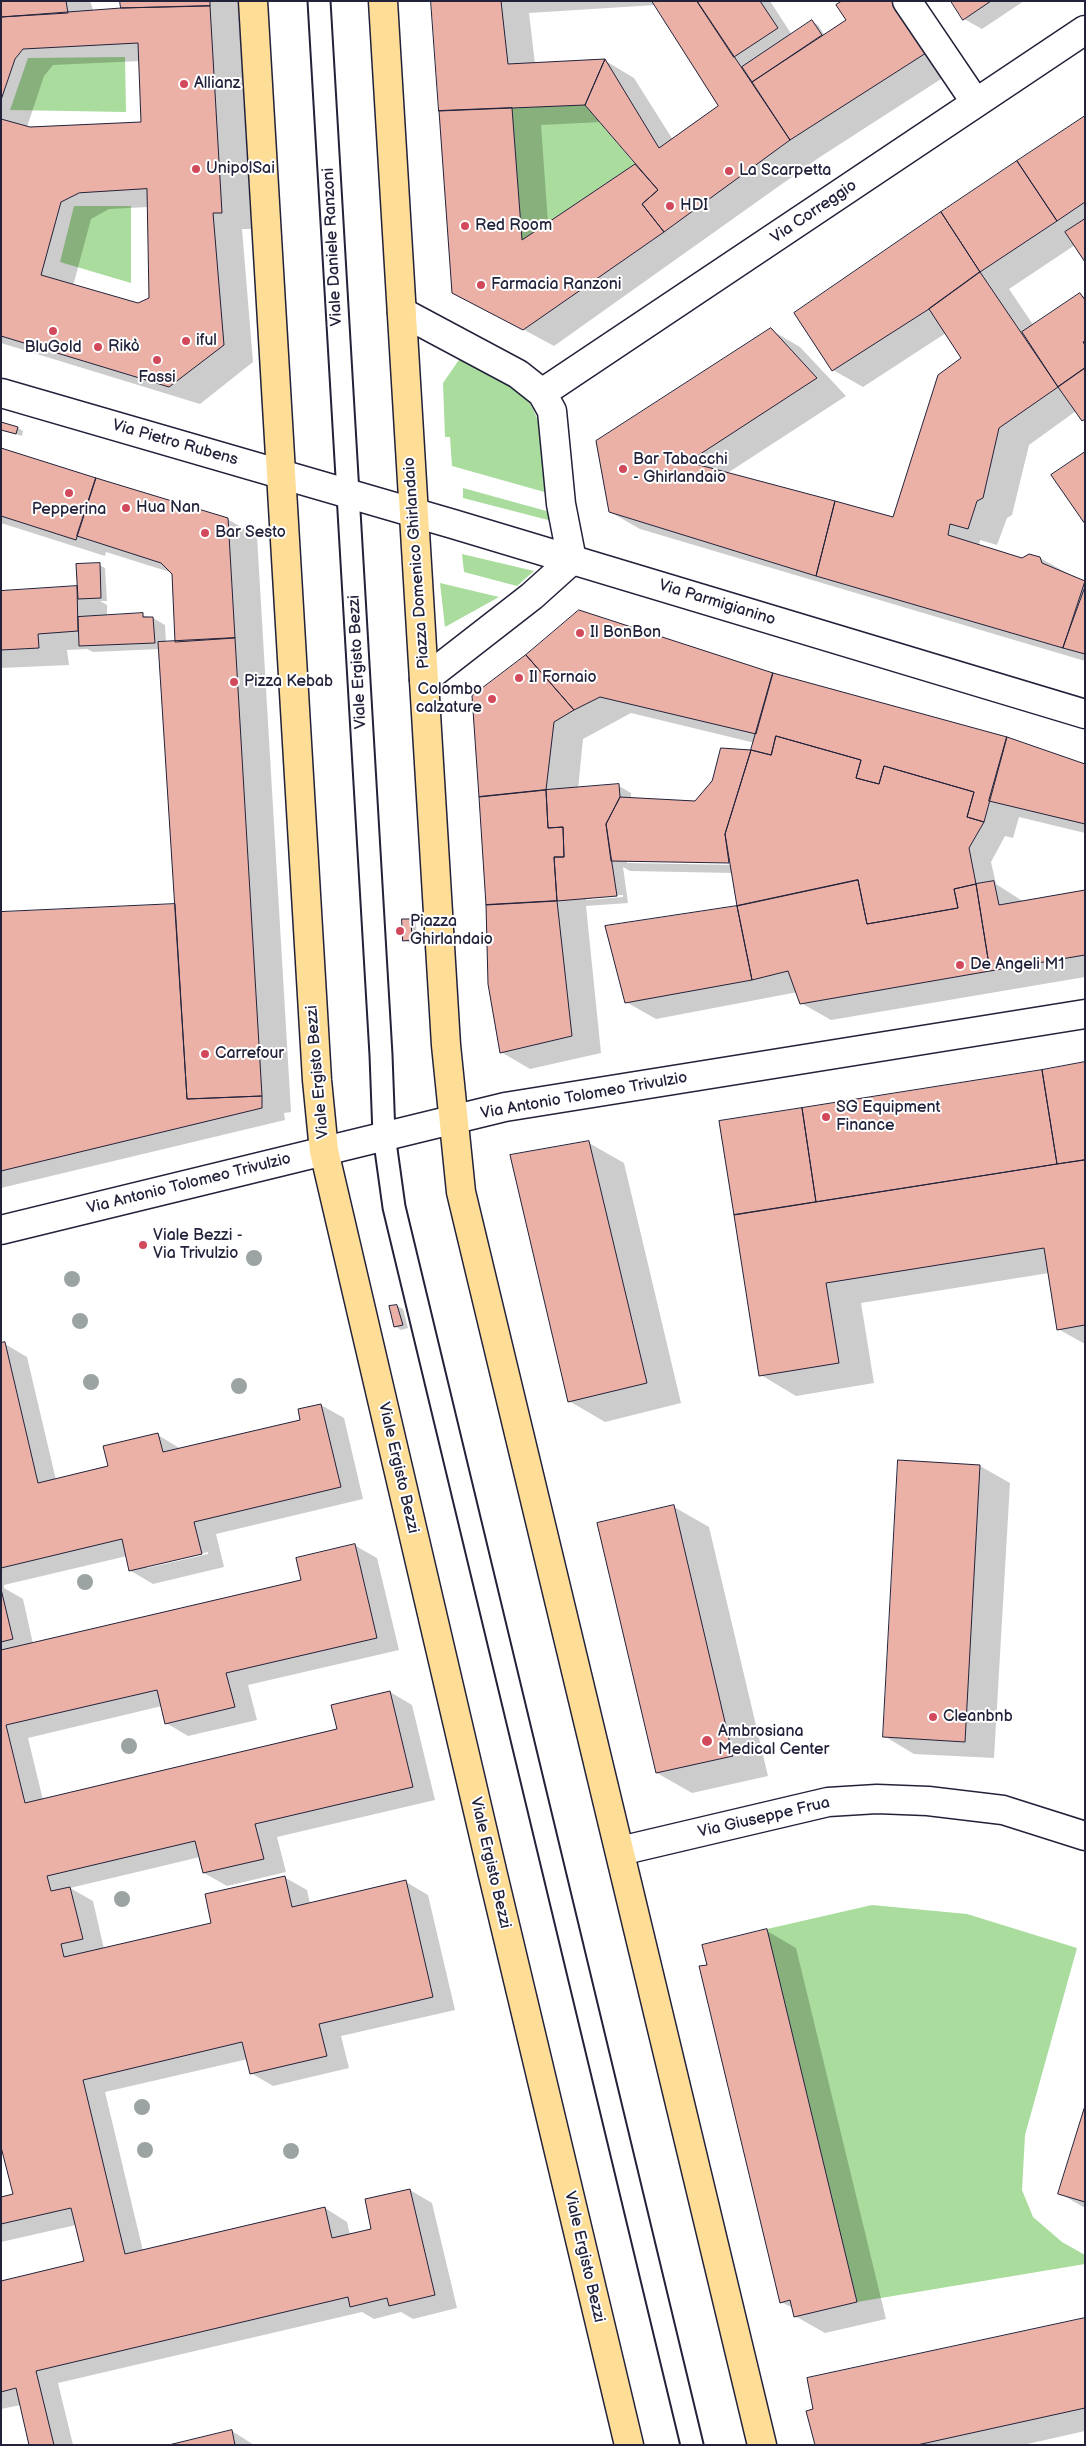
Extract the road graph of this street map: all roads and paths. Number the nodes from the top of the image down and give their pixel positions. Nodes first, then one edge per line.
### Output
1 (253, 1) edge
2 (319, 1) edge
3 (384, 1) edge
4 (907, 1) edge
5 (1085, 30) edge
6 (976, 103) junction
7 (402, 312) junction
8 (1, 393) edge
9 (542, 393) junction
10 (281, 475) junction
11 (348, 494) junction
12 (414, 512) junction
13 (572, 560) junction
14 (424, 680) junction
15 (1085, 714) edge
16 (1085, 1014) edge
17 (452, 1121) junction
18 (384, 1135) junction
19 (324, 1151) junction
20 (1, 1230) edge
21 (1085, 1836) edge
22 (620, 1851) junction
23 (629, 2445) edge
24 (692, 2445) edge
25 (762, 2445) edge

1 - 10 main road
2 - 11 lane, Viale Daniele Ranzoni
3 - 7 main road
4 - 6 street
5 - 6 street, Via Correggio
6 - 9 street, Via Correggio
7 - 9 street
7 - 12 main road, Piazza Domenico Ghirlandaio
8 - 10 street, Via Pietro Rubens
9 - 13 street
10 - 11 street, Via Pietro Rubens
10 - 19 main road, Viale Ergisto Bezzi
11 - 12 street, Via Parmigianino
11 - 18 lane, Viale Ergisto Bezzi
12 - 13 street, Via Parmigianino
12 - 14 main road, Piazza Domenico Ghirlandaio
13 - 14 street, Piazza Domenico Ghirlandaio
13 - 15 street, Via Parmigianino
14 - 17 main road
16 - 17 street, Via Antonio Tolomeo Trivulzio
17 - 18 street, Via Antonio Tolomeo Trivulzio
17 - 22 main road
18 - 19 street, Via Antonio Tolomeo Trivulzio
18 - 24 lane, Viale Ergisto Bezzi
19 - 20 street, Via Antonio Tolomeo Trivulzio
19 - 23 main road, Viale Ergisto Bezzi
21 - 22 street, Via Giuseppe Frua
22 - 25 main road

